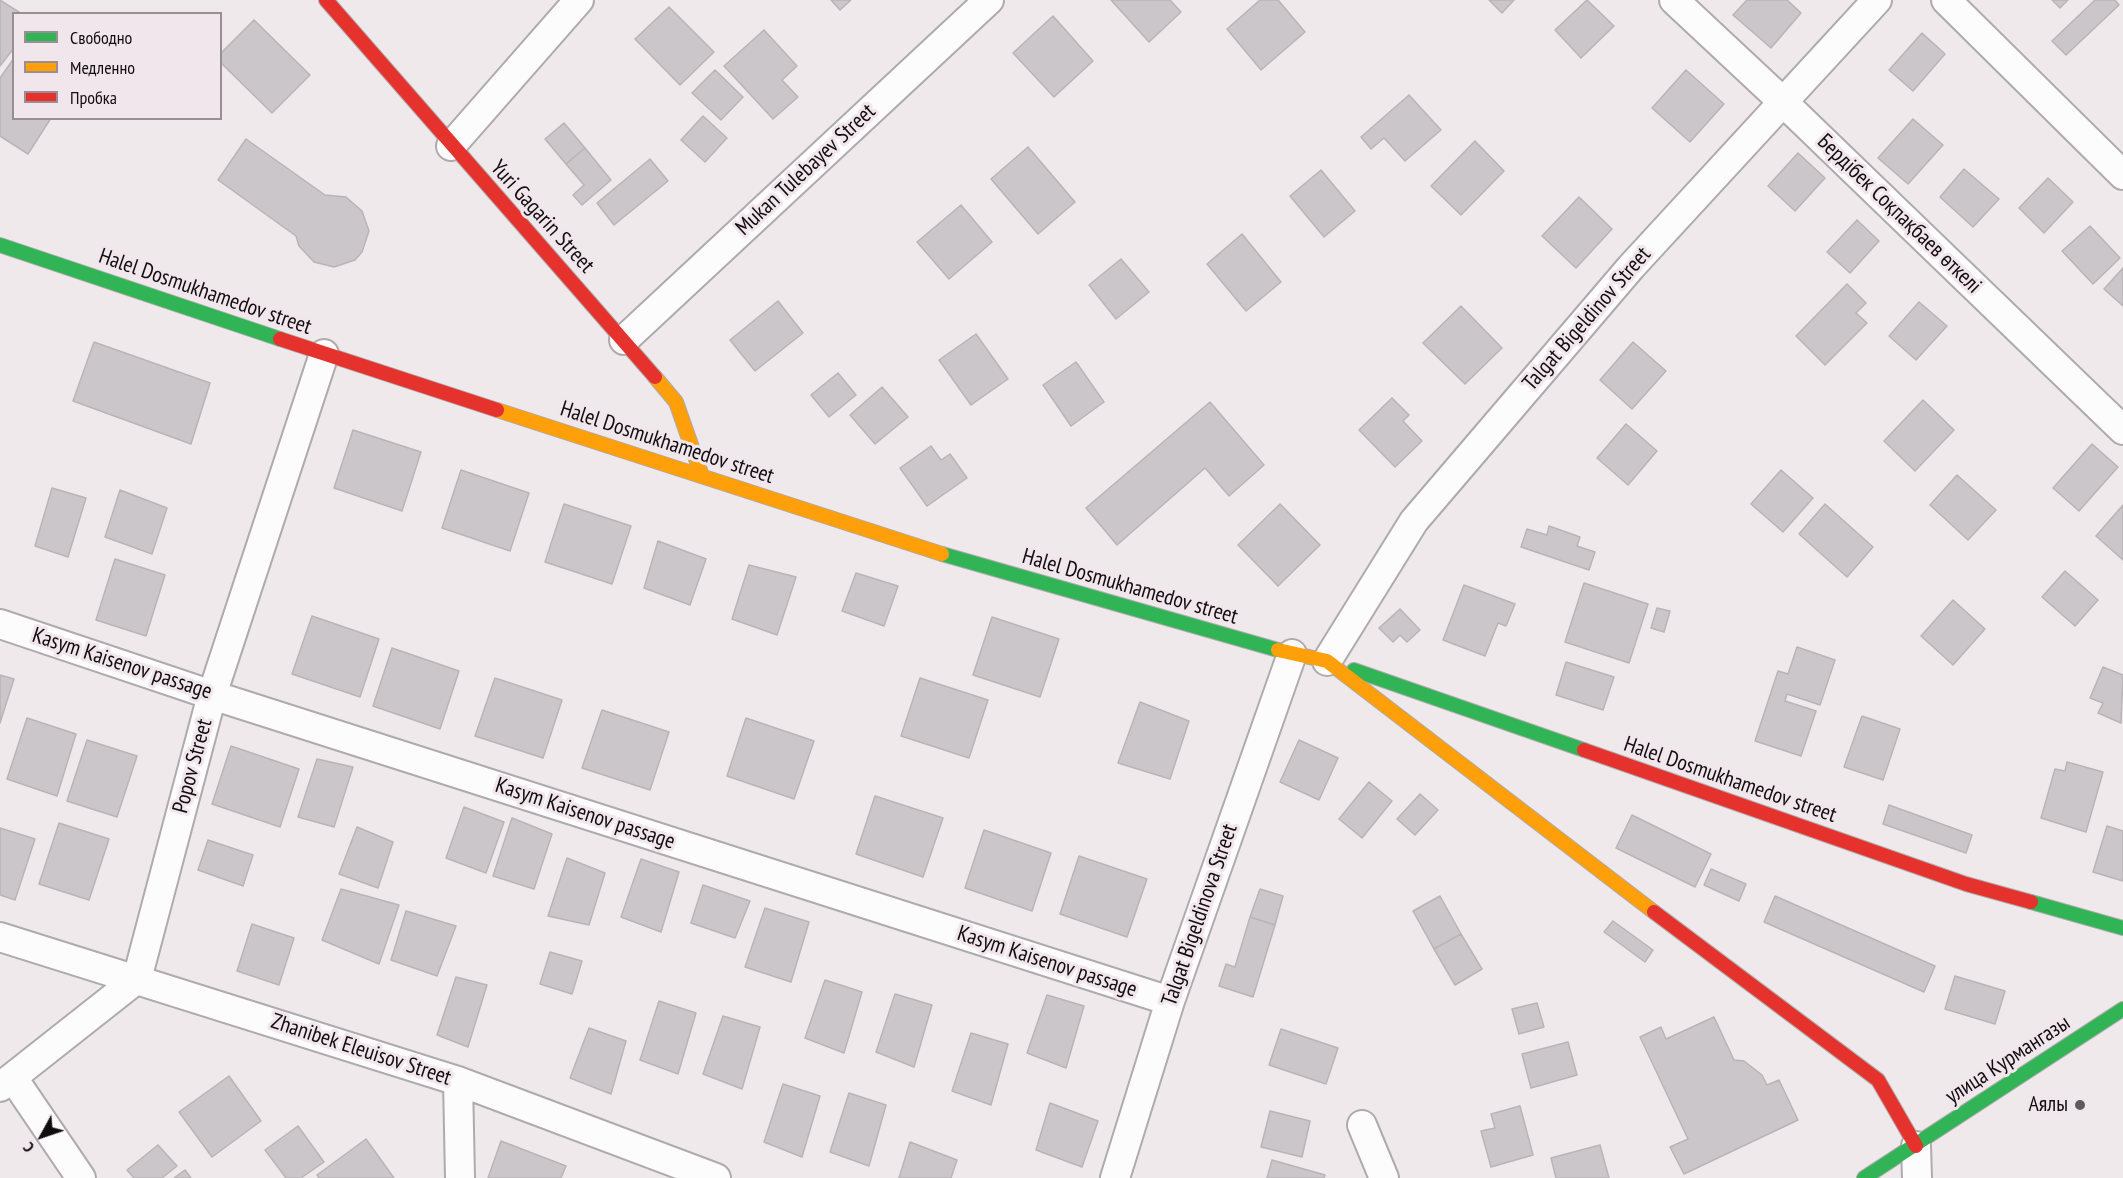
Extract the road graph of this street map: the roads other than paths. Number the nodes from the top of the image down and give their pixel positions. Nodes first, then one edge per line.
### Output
1 (326, 0) edge
2 (579, 0) edge
3 (989, 0) edge
4 (1674, 0) edge
5 (1877, 0) edge
6 (1946, 0) edge
7 (1782, 100) junction
8 (451, 146) junction
9 (2123, 175) edge
10 (0, 245) edge
11 (624, 340) junction
12 (324, 354) junction
13 (2123, 430) edge
14 (702, 476) junction
15 (0, 624) edge
16 (1292, 654) junction
17 (1327, 661) junction
18 (212, 695) junction
19 (2123, 928) edge
20 (0, 937) edge
21 (137, 979) junction
22 (1170, 1001) junction
23 (2123, 1009) edge
24 (458, 1081) junction
25 (6, 1083) edge
26 (1362, 1125) dead end
27 (1916, 1146) junction
28 (81, 1178) edge
29 (460, 1178) edge
30 (716, 1178) edge
31 (1115, 1178) edge
32 (1384, 1178) edge
33 (1864, 1178) edge
34 (1917, 1178) edge

1 - 8 street, Yuri Gagarin Street
2 - 8 street
3 - 11 street, Mukan Tulebayev Street
4 - 7 street, Бердібек Соқпақбаев өткелі
5 - 7 street, Talgat Bigeldinov Street
6 - 9 street
7 - 13 street, Бердібек Соқпақбаев өткелі
7 - 17 street, Talgat Bigeldinov Street
8 - 11 street, Yuri Gagarin Street
10 - 12 street, Halel Dosmukhamedov street
11 - 14 street, Yuri Gagarin Street
12 - 14 street, Halel Dosmukhamedov street
12 - 18 street, Popov Street
14 - 16 street, Halel Dosmukhamedov street
15 - 18 street, Kasym Kaisenov passage
16 - 17 street, Halel Dosmukhamedov street
16 - 22 street, Talgat Bigeldinova Street
17 - 19 street, Halel Dosmukhamedov street
17 - 27 street, Halel Dosmukhamedov street
18 - 21 street, Popov Street
18 - 22 street, Kasym Kaisenov passage
20 - 21 street, Zhanibek Eleuisov Street
21 - 24 street, Zhanibek Eleuisov Street
21 - 25 street
22 - 31 street, Talgat Bigeldinova Street
23 - 27 street, улица Курмангазы
24 - 29 street
24 - 30 street, Zhanibek Eleuisov Street
25 - 28 street
26 - 32 street
27 - 33 street, улица Курмангазы
27 - 34 street

